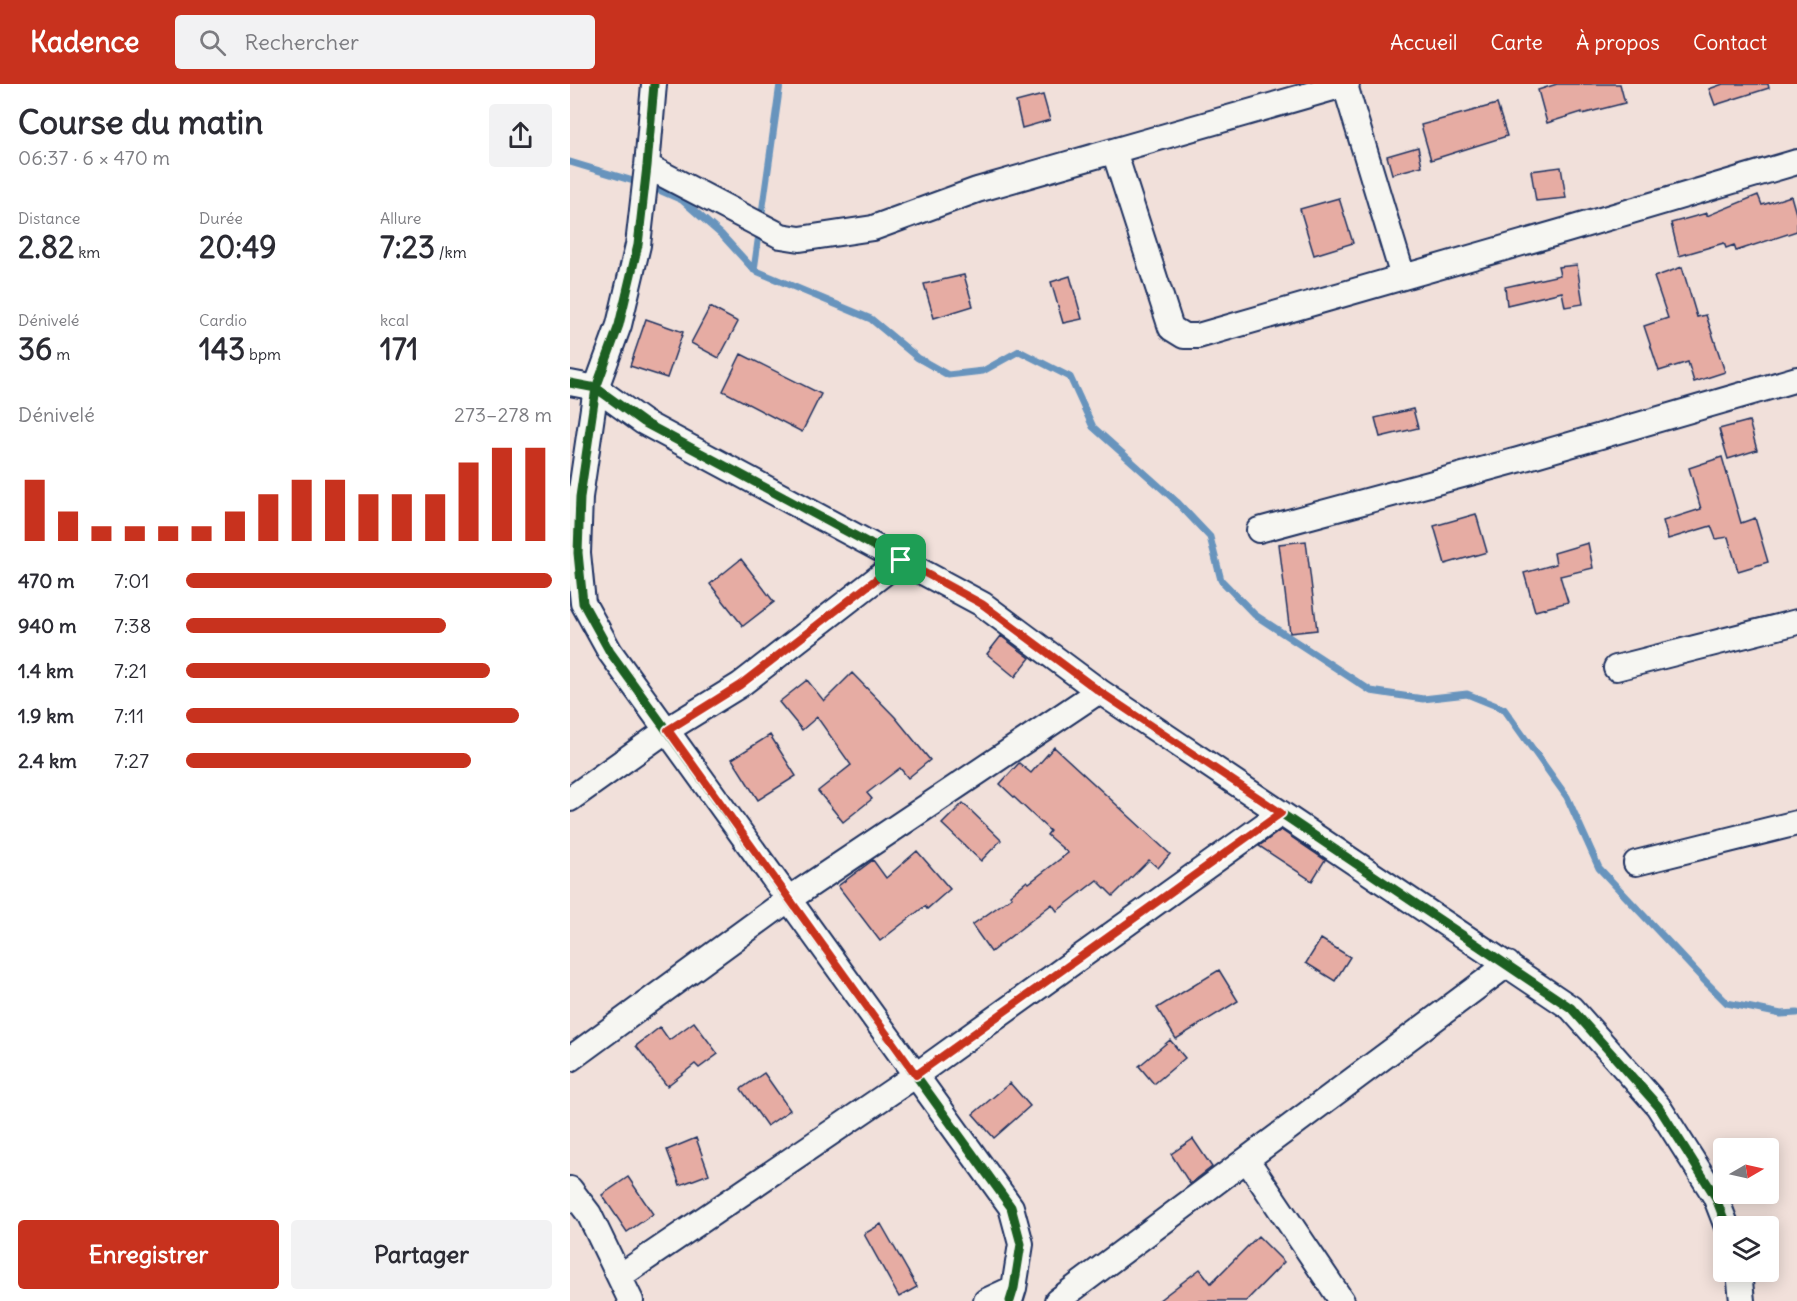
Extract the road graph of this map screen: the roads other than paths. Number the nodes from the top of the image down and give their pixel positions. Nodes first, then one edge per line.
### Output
1 (654, 84) edge
2 (1346, 84) edge
3 (1114, 152) junction
4 (1797, 162) edge
5 (647, 166) junction
6 (1403, 278) junction
7 (1797, 379) edge
8 (570, 383) edge
9 (596, 388) junction
10 (1259, 530) dead end
11 (901, 560) junction
12 (1797, 622) edge
13 (1616, 668) dead end
14 (1099, 691) junction
15 (668, 730) junction
16 (570, 799) edge
17 (1281, 813) junction
18 (1797, 823) edge
19 (1636, 863) dead end
20 (789, 899) junction
21 (1508, 964) junction
22 (570, 1059) edge
23 (916, 1075) junction
24 (1247, 1160) junction
25 (570, 1188) edge
26 (1723, 1216) edge
27 (620, 1276) junction
28 (1740, 1282) edge
29 (1012, 1295) edge
30 (631, 1301) edge
31 (986, 1301) edge
32 (1057, 1301) edge
33 (1342, 1301) edge
34 (1742, 1301) edge

1 - 5 street
2 - 3 street
2 - 6 street
3 - 5 street
3 - 6 street
4 - 6 street
5 - 9 street
7 - 10 street
8 - 9 street
9 - 11 street
9 - 15 street
11 - 14 street
11 - 15 street
12 - 13 street
14 - 17 street
14 - 20 street
15 - 16 street
15 - 20 street
17 - 21 street
17 - 23 street
18 - 19 street
20 - 22 street
20 - 23 street
21 - 24 street
21 - 26 street
23 - 27 street
23 - 29 street
24 - 32 street
24 - 33 street
25 - 27 street
27 - 30 street
28 - 34 street
29 - 31 street

